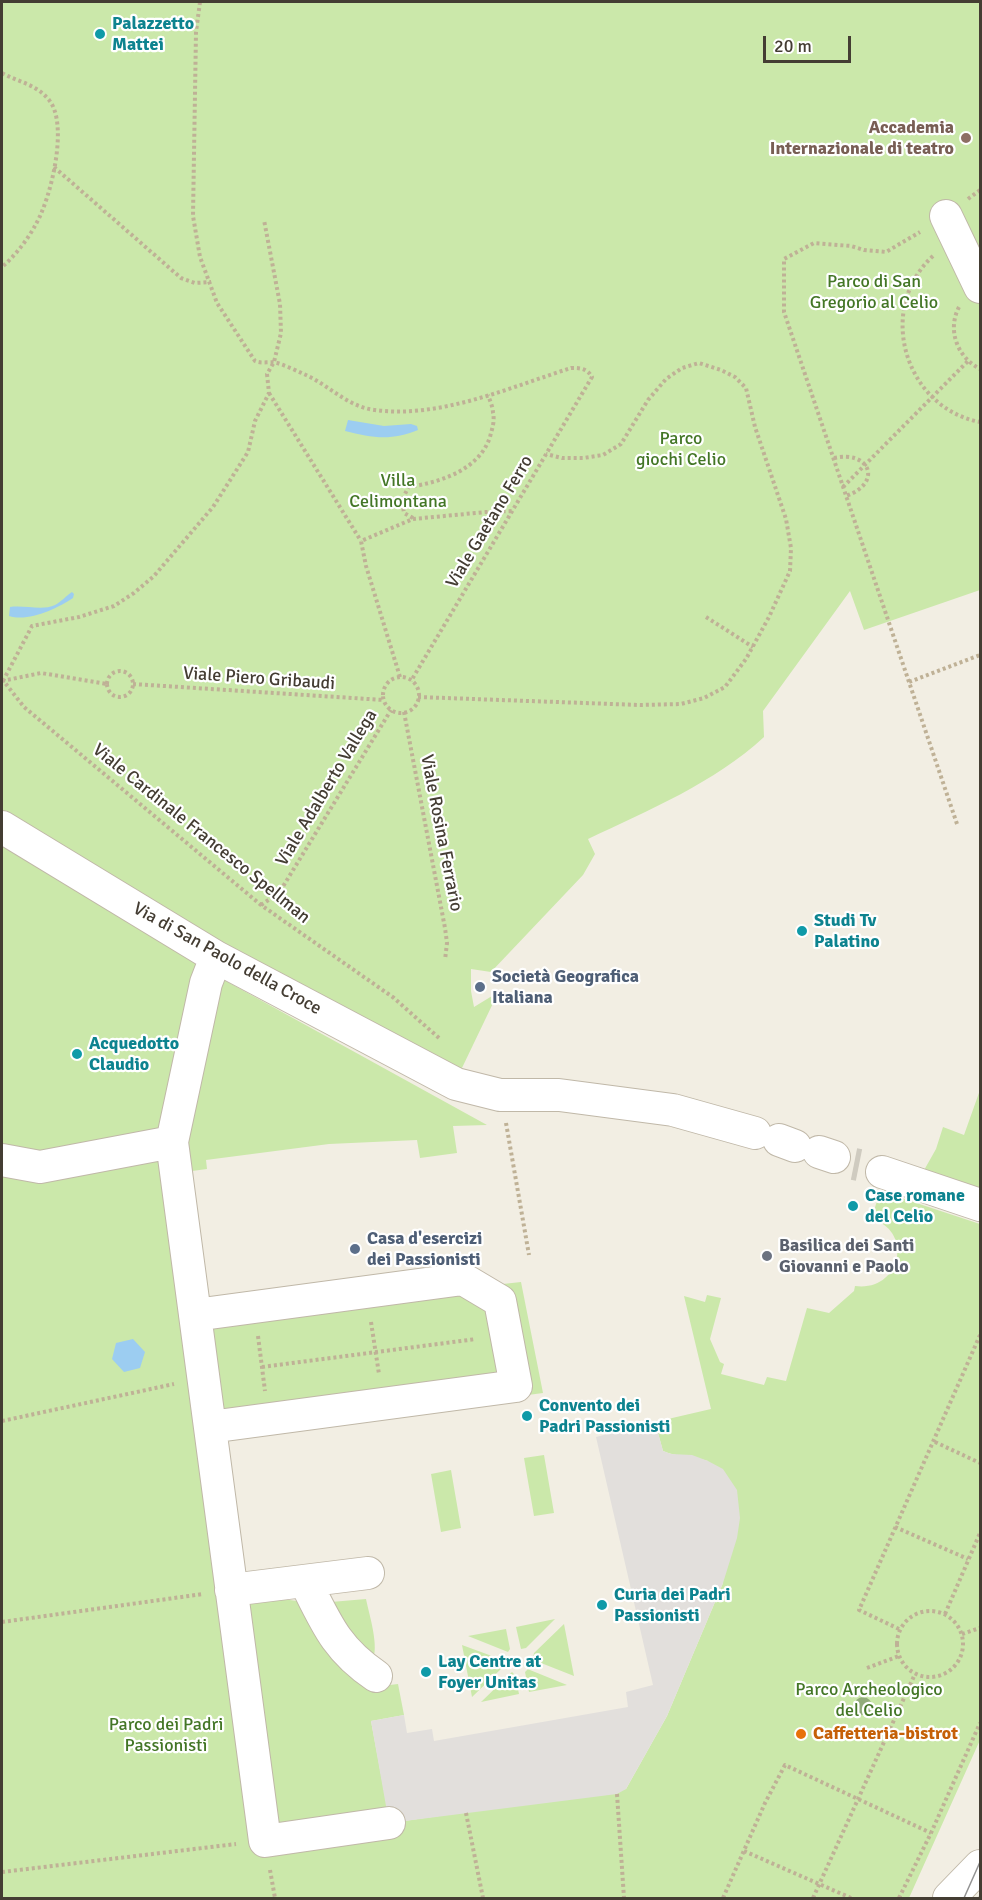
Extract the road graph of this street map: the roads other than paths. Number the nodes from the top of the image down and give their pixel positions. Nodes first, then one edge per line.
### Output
1 (951, 228) road end
2 (980, 287) edge
3 (2, 827) edge
4 (216, 957) junction
5 (172, 1142) junction
6 (2, 1160) edge
7 (981, 1205) edge
8 (195, 1315) junction
9 (210, 1427) junction
10 (368, 1573) dead end
11 (305, 1581) junction
12 (231, 1590) junction
13 (376, 1676) dead end
14 (389, 1823) dead end
15 (981, 1866) edge
16 (981, 1878) edge
17 (949, 1899) edge
18 (971, 1899) edge

1 - 2 street
3 - 4 street, Via di San Paolo della Croce
4 - 5 street
4 - 7 street, Via di San Paolo della Croce
5 - 6 street
5 - 8 street
8 - 9 street
8 - 9 street
9 - 12 street
10 - 11 street
11 - 12 street
11 - 13 street
12 - 14 street
15 - 17 street
16 - 18 street

